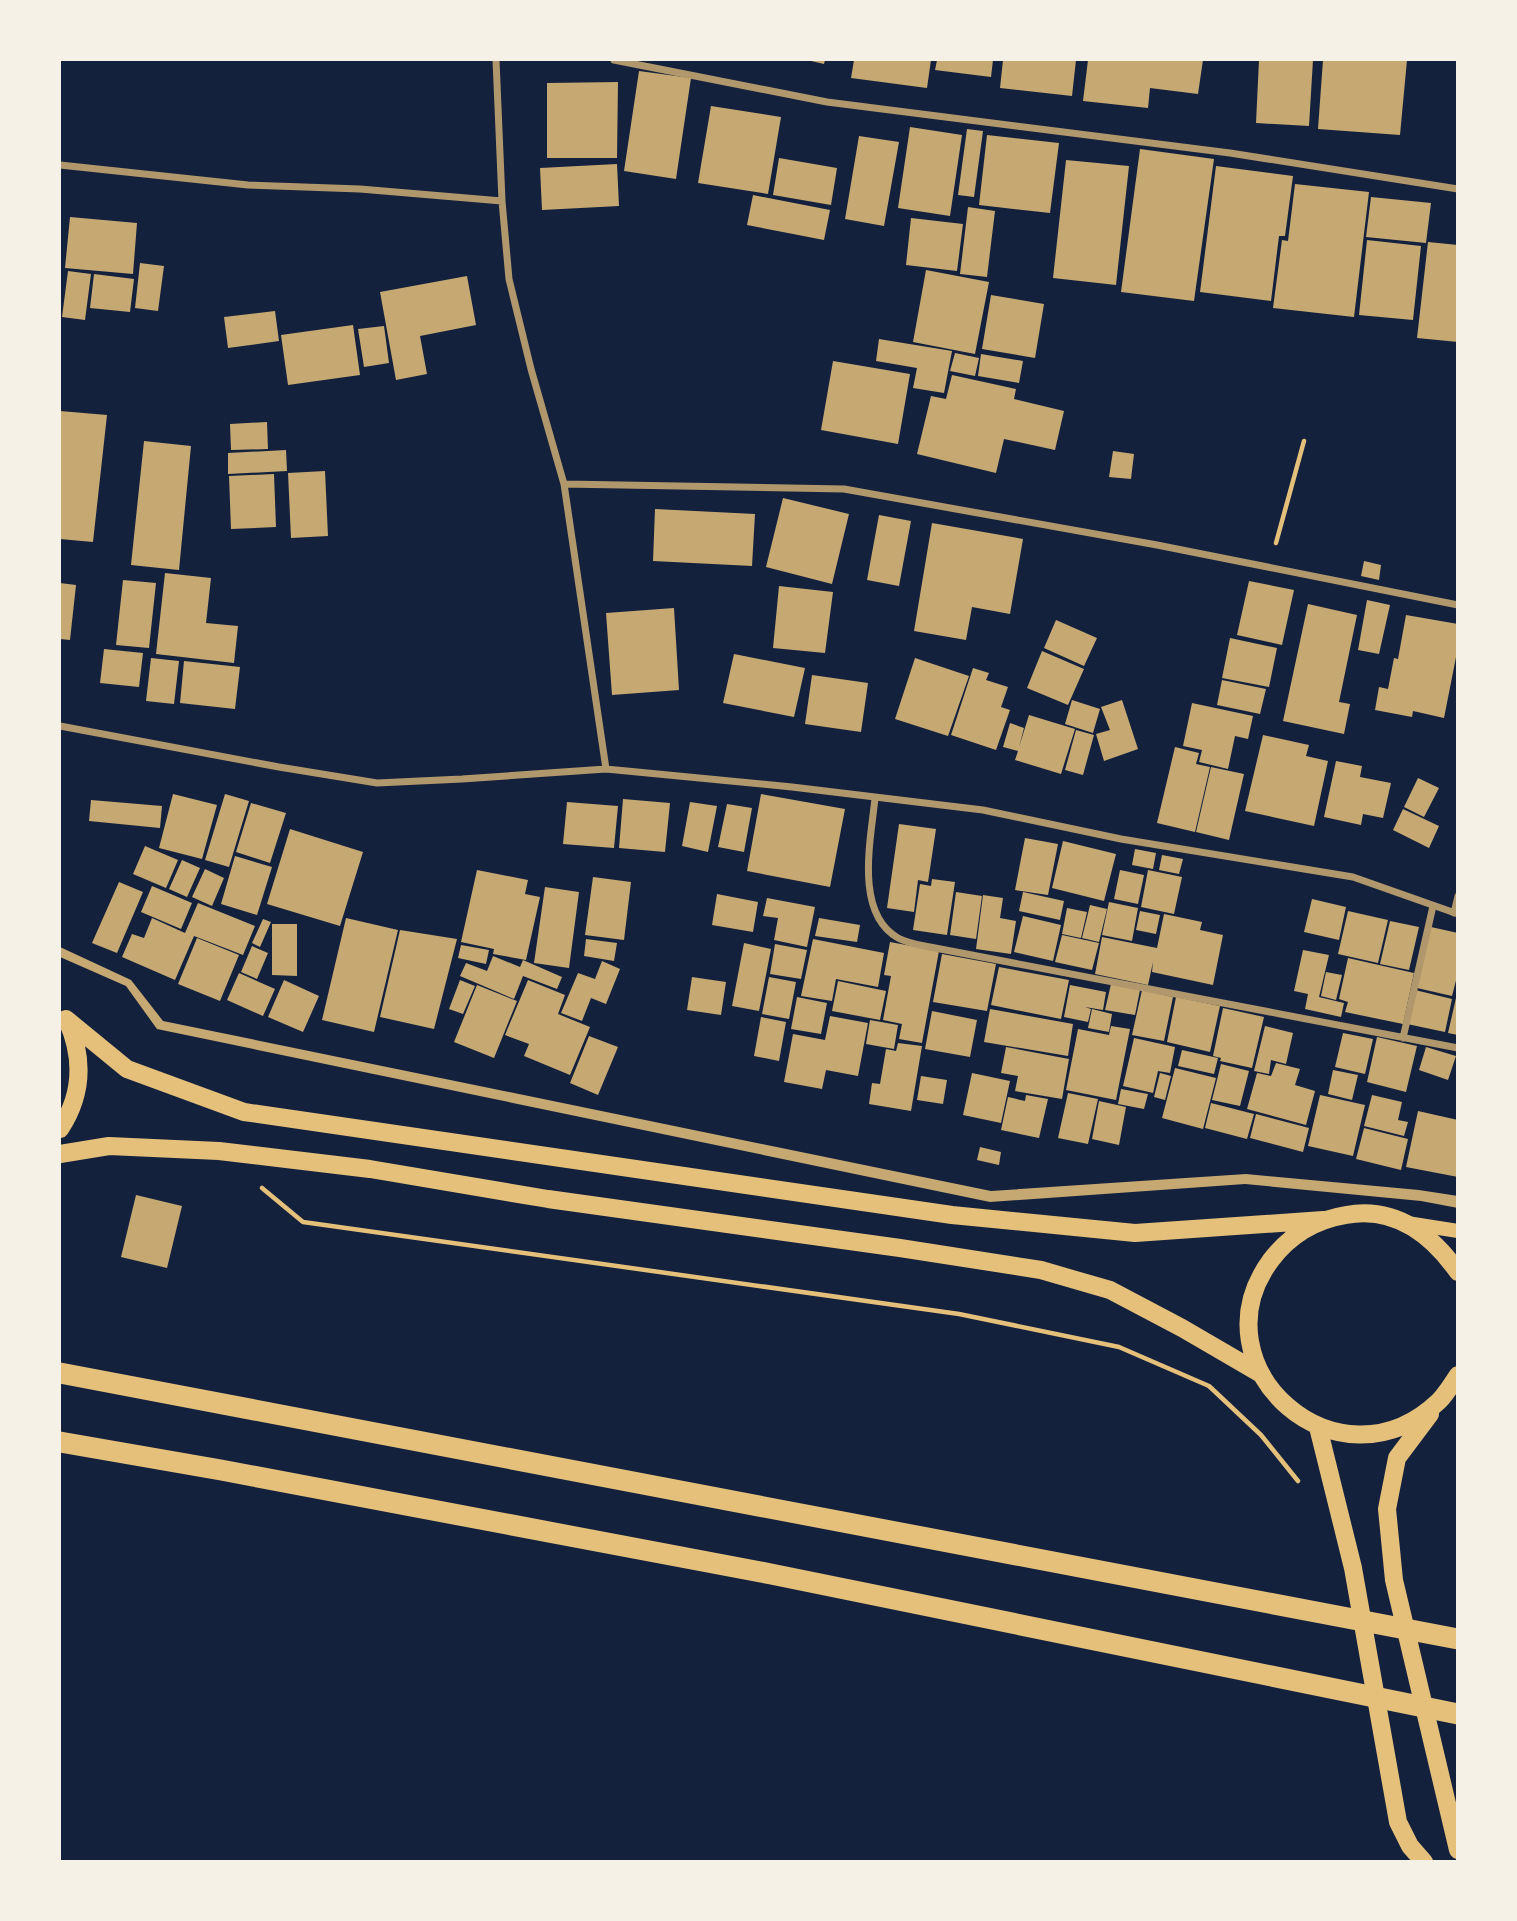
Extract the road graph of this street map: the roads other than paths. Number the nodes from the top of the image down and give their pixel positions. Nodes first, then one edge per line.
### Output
1 (496, 60) edge
2 (614, 60) edge
3 (60, 165) edge
4 (1458, 189) edge
5 (502, 201) junction
6 (564, 484) junction
7 (1458, 605) edge
8 (60, 726) edge
9 (607, 769) junction
10 (875, 799) junction
11 (1458, 896) edge
12 (1433, 906) junction
13 (1456, 914) edge
14 (63, 1015) edge
15 (1403, 1038) junction
16 (1458, 1048) edge
17 (60, 1129) edge
18 (60, 1154) edge
19 (1323, 1220) junction
20 (1405, 1223) junction
21 (1458, 1231) edge
22 (1458, 1272) edge
23 (60, 1373) edge
24 (1261, 1374) junction
25 (1458, 1375) edge
26 (1440, 1400) junction
27 (1318, 1427) junction
28 (60, 1442) edge
29 (1458, 1639) edge
30 (1458, 1714) edge
31 (1458, 1850) edge
32 (1424, 1861) edge

1 - 5 street
2 - 4 street
3 - 5 street
5 - 6 street
6 - 7 street
6 - 9 street
8 - 9 street
9 - 10 street
10 - 12 street
10 - 15 street
11 - 13 street
12 - 13 street
12 - 15 street
14 - 17 main road
14 - 19 main road
15 - 16 street
18 - 24 main road
19 - 20 main road
19 - 24 main road
20 - 21 main road
20 - 22 main road
23 - 29 highway
24 - 27 main road
25 - 26 main road
26 - 27 main road
26 - 31 main road
27 - 32 main road
28 - 30 highway

